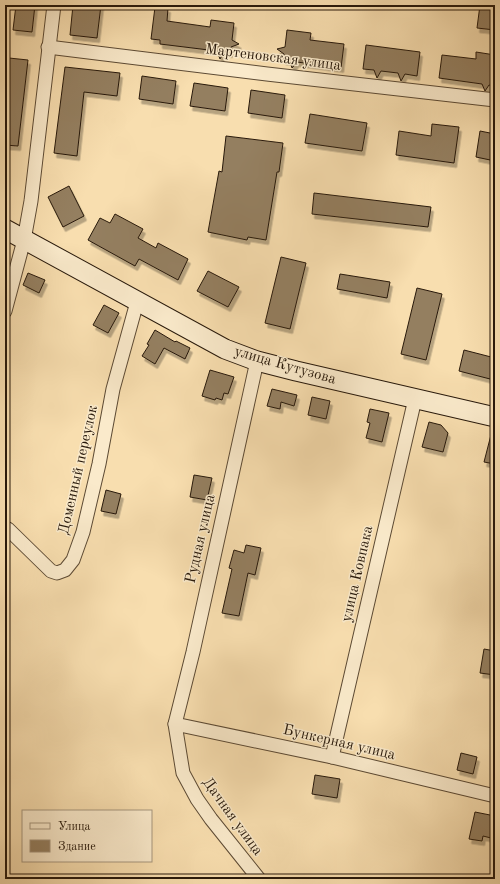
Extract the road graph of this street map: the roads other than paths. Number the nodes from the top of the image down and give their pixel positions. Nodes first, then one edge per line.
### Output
1 (54, 5) edge
2 (48, 47) junction
3 (495, 100) edge
4 (5, 230) edge
5 (24, 240) junction
6 (137, 302) junction
7 (5, 311) edge
8 (257, 361) junction
9 (414, 399) junction
10 (495, 417) edge
11 (8, 528) dead end
12 (175, 724) junction
13 (332, 756) junction
14 (495, 796) edge
15 (259, 879) edge

1 - 2 street
2 - 3 street, Мартеновская улица
2 - 5 street
4 - 5 main road, улица Кутузова
5 - 6 main road, улица Кутузова
5 - 7 street
6 - 8 main road, улица Кутузова
6 - 11 street, Доменный переулок
8 - 9 main road, улица Кутузова
8 - 12 street, Рудная улица
9 - 10 main road, улица Кутузова
9 - 13 street, улица Ковпака
12 - 13 street, Бункерная улица
12 - 15 street, Дачная улица
13 - 14 street, Бункерная улица

